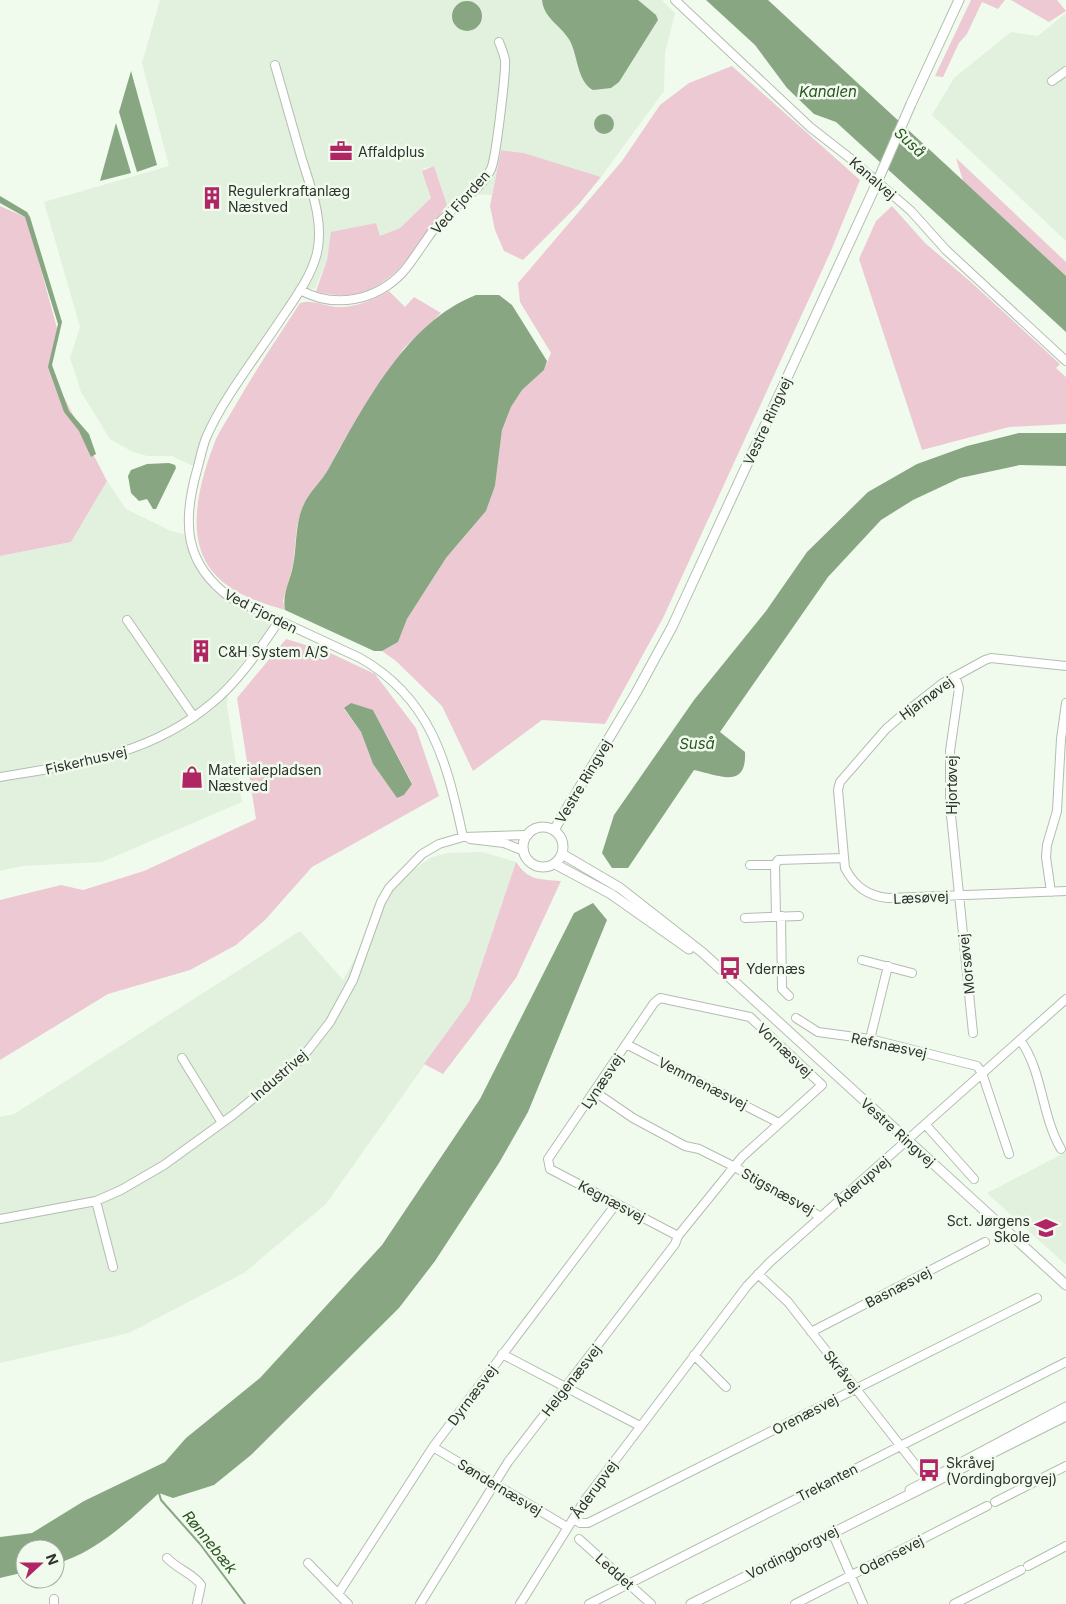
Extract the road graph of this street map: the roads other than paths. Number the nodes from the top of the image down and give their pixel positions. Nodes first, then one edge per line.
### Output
1 (675, 0) edge
2 (959, 0) edge
3 (500, 42) dead end
4 (275, 65) dead end
5 (1066, 70) edge
6 (1052, 81) dead end
7 (300, 290) junction
8 (1066, 361) edge
9 (127, 620) dead end
10 (279, 621) junction
11 (1066, 666) edge
12 (955, 676) junction
13 (1066, 703) edge
14 (194, 717) junction
15 (1063, 738) edge
16 (0, 777) edge
17 (1057, 811) junction
18 (1066, 811) edge
19 (840, 813) joint
20 (554, 830) junction
21 (528, 835) junction
22 (464, 837) junction
23 (524, 851) junction
24 (562, 854) junction
25 (843, 858) junction
26 (555, 864) junction
27 (775, 864) junction
28 (750, 865) dead end
29 (1051, 892) junction
30 (1066, 892) edge
31 (959, 895) junction
32 (799, 916) dead end
33 (778, 917) junction
34 (745, 918) dead end
35 (862, 960) dead end
36 (888, 966) junction
37 (912, 973) dead end
38 (730, 978) junction
39 (789, 996) dead end
40 (660, 998) joint
41 (1066, 1000) edge
42 (796, 1018) dead end
43 (973, 1033) dead end
44 (870, 1039) junction
45 (1020, 1040) junction
46 (626, 1044) junction
47 (182, 1058) dead end
48 (982, 1073) junction
49 (822, 1085) joint
50 (595, 1092) junction
51 (222, 1123) junction
52 (779, 1123) junction
53 (925, 1124) junction
54 (908, 1140) junction
55 (1061, 1149) dead end
56 (1009, 1154) dead end
57 (548, 1165) joint
58 (733, 1166) junction
59 (974, 1180) dead end
60 (96, 1201) junction
61 (616, 1204) junction
62 (824, 1214) junction
63 (0, 1219) edge
64 (678, 1236) junction
65 (985, 1242) dead end
66 (113, 1267) dead end
67 (758, 1274) junction
68 (1066, 1285) edge
69 (1037, 1298) dead end
70 (811, 1332) junction
71 (502, 1354) junction
72 (694, 1355) junction
73 (1066, 1362) edge
74 (726, 1387) dead end
75 (566, 1388) junction
76 (856, 1388) junction
77 (1066, 1407) edge
78 (1066, 1416) edge
79 (640, 1426) junction
80 (900, 1445) junction
81 (433, 1447) junction
82 (1066, 1466) edge
83 (921, 1472) dead end
84 (496, 1483) junction
85 (893, 1501) junction
86 (996, 1502) dead end
87 (987, 1506) dead end
88 (572, 1519) junction
89 (567, 1527) junction
90 (832, 1532) junction
91 (579, 1539) dead end
92 (1066, 1546) edge
93 (167, 1558) dead end
94 (308, 1562) dead end
95 (852, 1575) junction
96 (630, 1584) junction
97 (338, 1594) junction
98 (197, 1604) edge
99 (348, 1604) edge
100 (420, 1604) edge
101 (520, 1604) edge
102 (589, 1604) edge
103 (651, 1604) edge
104 (691, 1604) edge
105 (795, 1604) edge
106 (863, 1604) edge
107 (954, 1604) edge

1 - 8 street, Kanalvej
2 - 20 main road, Vestre Ringvej, bridge
3 - 7 street, Ved Fjorden
4 - 7 street, Ved Fjorden
5 - 6 street
7 - 10 street, Ved Fjorden
9 - 14 street
10 - 14 street, Fiskerhusvej
10 - 22 street, Ved Fjorden
11 - 12 street, Hjarnøvej
12 - 19 street, Hjarnøvej
12 - 31 street, Hjortøvej
13 - 15 street
14 - 16 street, Fiskerhusvej
15 - 17 street
17 - 18 street
17 - 29 street
19 - 25 street, Læsøvej
20 - 21 main road
20 - 24 main road
21 - 22 street, Industrivej
21 - 23 main road
22 - 23 street, Industrivej
22 - 51 street, Industrivej
23 - 26 main road
24 - 26 main road
24 - 38 main road, Vestre Ringvej
25 - 27 street
25 - 31 street, Læsøvej
26 - 38 main road, Vestre Ringvej
27 - 28 street
27 - 33 street
29 - 30 street, Læsøvej
29 - 31 street, Læsøvej
31 - 43 street, Morsøvej
32 - 33 street
33 - 34 street
33 - 39 street
35 - 36 street
36 - 37 street
36 - 44 street
38 - 54 main road, Vestre Ringvej
40 - 46 street, Lynæsvej
40 - 49 street, Vornæsvej
41 - 45 street, Åderupvej
42 - 44 street, Refsnæsvej
44 - 48 street, Refsnæsvej
45 - 48 street, Åderupvej
45 - 55 street
46 - 50 street, Lynæsvej
46 - 52 street, Vemmenæsvej
47 - 51 street
48 - 53 street, Åderupvej
48 - 56 street
49 - 52 street, Helgenæsvej
50 - 57 street, Lynæsvej
50 - 58 street
51 - 60 street, Industrivej
52 - 58 street, Helgenæsvej
53 - 54 street, Åderupvej
53 - 59 street
54 - 62 street, Åderupvej
54 - 68 main road, Vestre Ringvej
57 - 61 street, Kegnæsvej
58 - 62 street, Stigsnæsvej
58 - 64 street, Helgenæsvej
60 - 63 street, Industrivej
60 - 66 street
61 - 64 street, Kegnæsvej
61 - 71 street, Dyrnæsvej
62 - 67 street, Åderupvej
64 - 75 street, Helgenæsvej
65 - 70 street, Basnæsvej
67 - 70 street, Skråvej
67 - 72 street, Åderupvej
69 - 76 street, Orenæsvej
70 - 76 street, Skråvej
71 - 75 street
71 - 81 street, Dyrnæsvej
72 - 74 street
72 - 79 street, Åderupvej
73 - 80 street, Trekanten
75 - 79 street
75 - 84 street, Helgenæsvej
76 - 80 street, Skråvej
76 - 88 street, Orenæsvej
77 - 85 main road, Vordingborgvej
78 - 85 main road, Vordingborgvej
79 - 88 street, Åderupvej
80 - 83 street, Skråvej
80 - 96 street, Trekanten
81 - 84 street, Søndernæsvej
81 - 97 street, Dyrnæsvej
82 - 86 street
84 - 89 street, Søndernæsvej
84 - 100 street, Helgenæsvej
85 - 90 main road, Vordingborgvej
87 - 95 street, Odensevej
88 - 89 street, Åderupvej
89 - 101 street, Åderupvej
90 - 95 street
90 - 104 main road, Vordingborgvej
91 - 96 street, Leddet
92 - 107 street
93 - 98 street
94 - 97 street
95 - 105 street, Odensevej
95 - 106 street
96 - 102 street, Trekanten
96 - 103 street, Leddet
97 - 99 street

